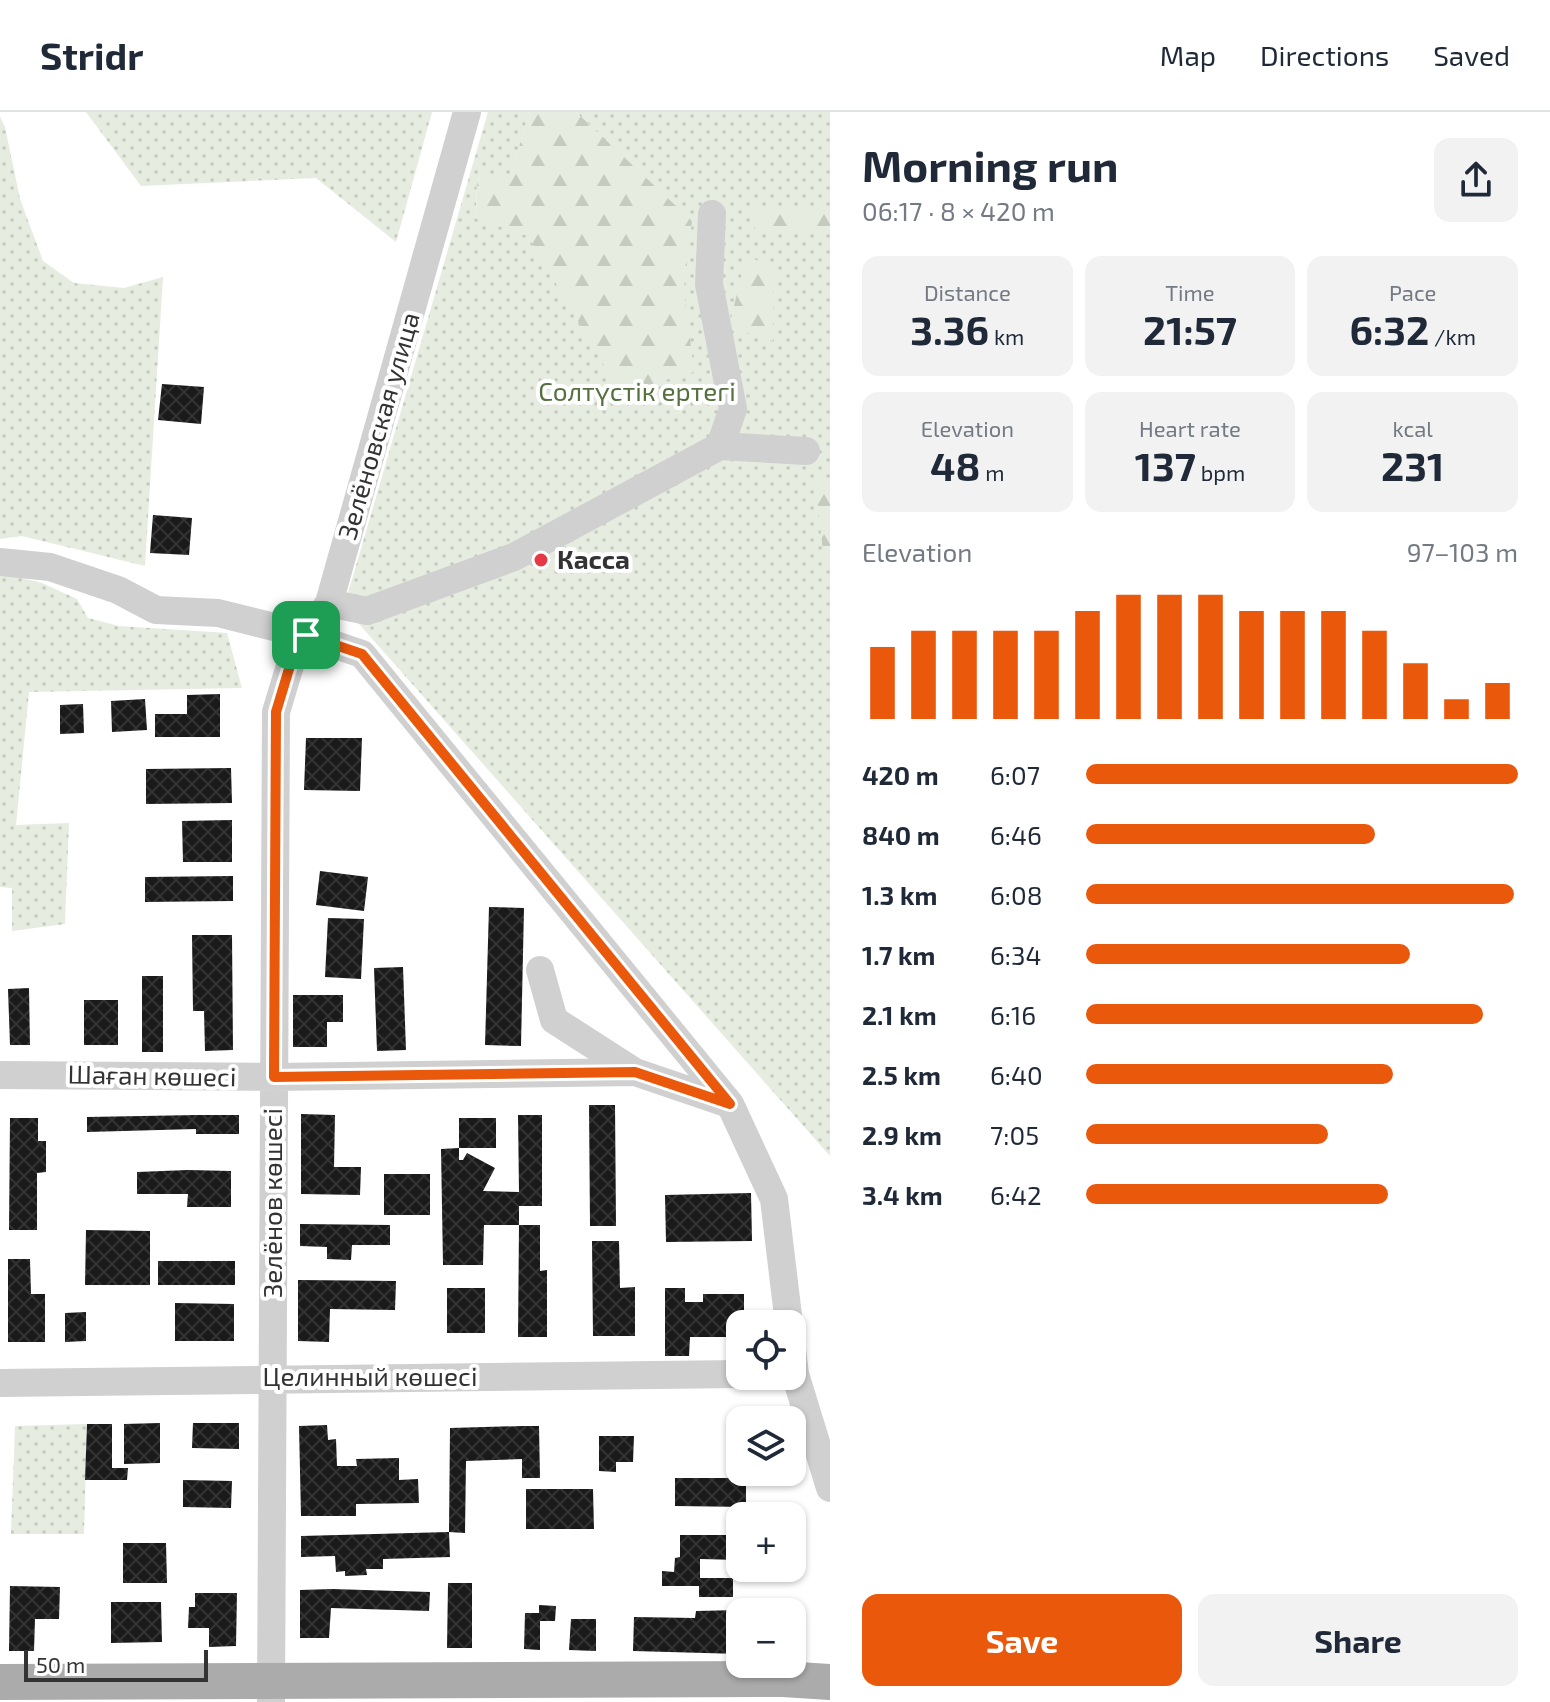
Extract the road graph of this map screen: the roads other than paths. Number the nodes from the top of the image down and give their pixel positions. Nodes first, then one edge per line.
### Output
1 (467, 112) edge
2 (712, 214) dead end
3 (720, 446) junction
4 (806, 451) dead end
5 (0, 562) edge
6 (329, 603) junction
7 (306, 635) junction
8 (540, 970) dead end
9 (635, 1072) junction
10 (0, 1075) edge
11 (274, 1077) junction
12 (730, 1104) junction
13 (787, 1310) edge
14 (726, 1374) edge
15 (272, 1378) junction
16 (0, 1383) edge
17 (800, 1390) edge
18 (830, 1488) edge
19 (0, 1682) edge
20 (830, 1682) edge
21 (783, 1690) edge
22 (271, 1692) edge

1 - 6 street, Зелёновская улица
2 - 3 street
3 - 4 street
3 - 6 street
5 - 7 street
6 - 7 street, Зелёновская улица
7 - 11 street, Зелёнов көшесі
7 - 12 street
8 - 9 street
9 - 11 street, Шаған көшесі
9 - 12 street, Шаған көшесі
10 - 11 street, Шаған көшесі
11 - 15 street, Зелёнов көшесі
12 - 13 street
14 - 15 street, Целинный көшесі
15 - 16 street, Целинный көшесі
15 - 22 street, Зелёнов көшесі
17 - 18 street
19 - 22 main road
20 - 21 main road
21 - 22 main road

